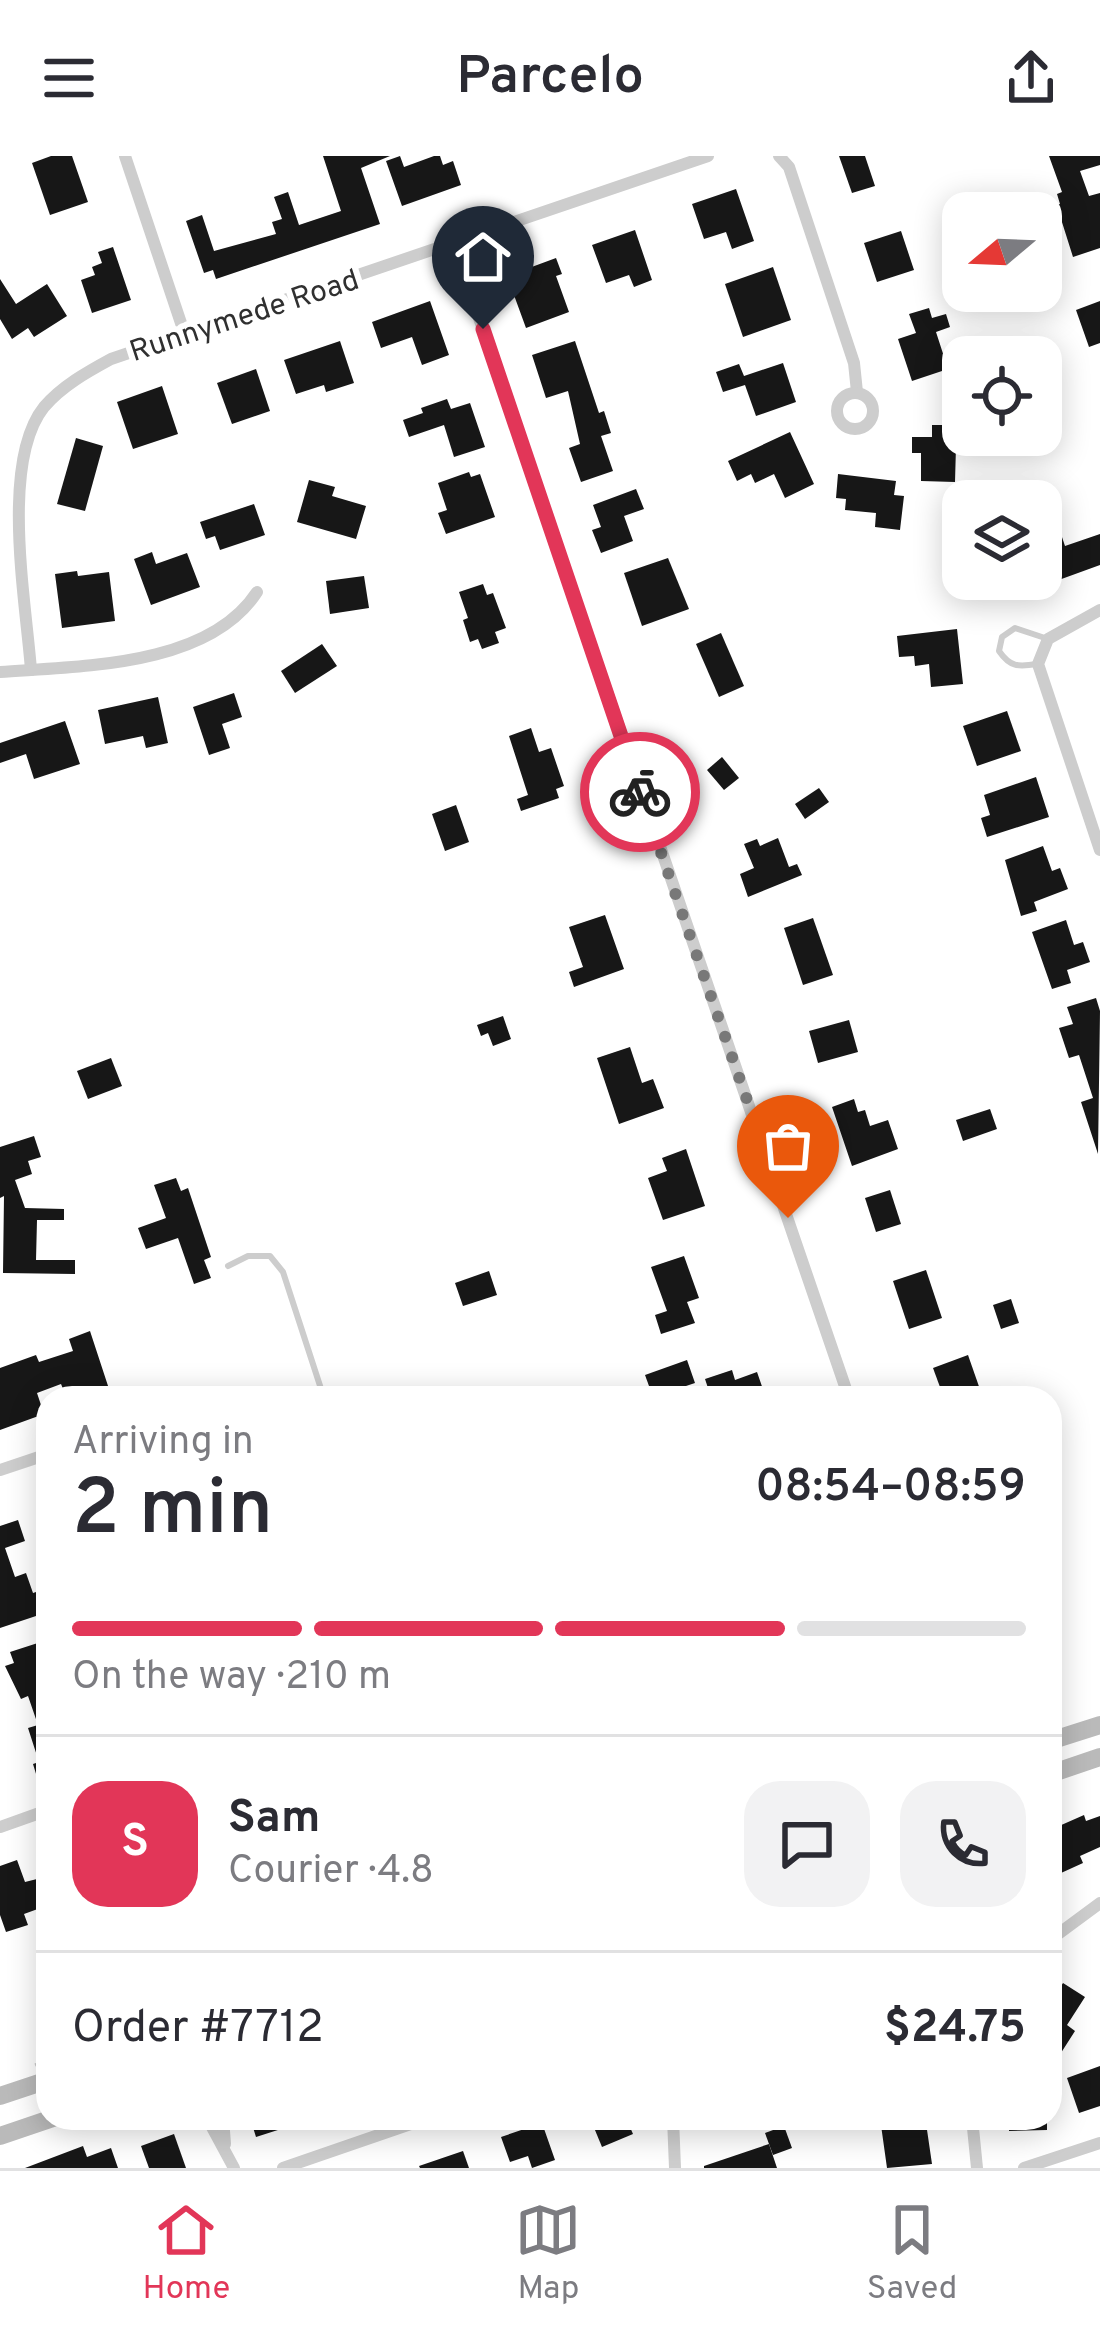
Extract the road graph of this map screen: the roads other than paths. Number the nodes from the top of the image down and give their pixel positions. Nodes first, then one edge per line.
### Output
1 (124, 156) edge
2 (707, 156) edge
3 (779, 156) edge
4 (454, 245) junction
5 (185, 334) junction
6 (856, 392) dead end
7 (257, 592) dead end
8 (1100, 610) edge
9 (1048, 639) junction
10 (1039, 664) junction
11 (31, 670) junction
12 (0, 673) edge
13 (1100, 850) edge
14 (228, 1266) dead end
15 (320, 1386) edge
16 (845, 1386) edge
17 (36, 1458) edge
18 (0, 1470) edge
19 (1100, 1724) edge
20 (1062, 1737) edge
21 (1100, 1757) edge
22 (1062, 1770) edge
23 (36, 1814) edge
24 (0, 1827) edge
25 (1100, 1903) edge
26 (1062, 1931) edge
27 (36, 2084) edge
28 (0, 2096) edge
29 (36, 2124) edge
30 (215, 2130) edge
31 (224, 2130) edge
32 (393, 2130) edge
33 (673, 2130) edge
34 (972, 2130) edge
35 (0, 2136) edge
36 (1100, 2143) edge
37 (225, 2145) junction
38 (234, 2168) edge
39 (283, 2168) edge
40 (675, 2168) edge
41 (977, 2168) edge
42 (1024, 2168) edge

1 - 5 street
2 - 4 street, Runnymede Road
3 - 6 street
4 - 5 street, Runnymede Road
4 - 16 street
5 - 11 street, Runnymede Road
7 - 11 street
8 - 9 street
9 - 10 street
9 - 10 lane
10 - 13 street
11 - 12 street
14 - 15 lane
17 - 18 street
19 - 20 main road
21 - 22 main road
23 - 24 street
25 - 26 street
27 - 28 main road
29 - 35 main road
30 - 37 street
31 - 37 street
32 - 39 street
33 - 40 street
34 - 41 street
36 - 42 street
37 - 38 street

